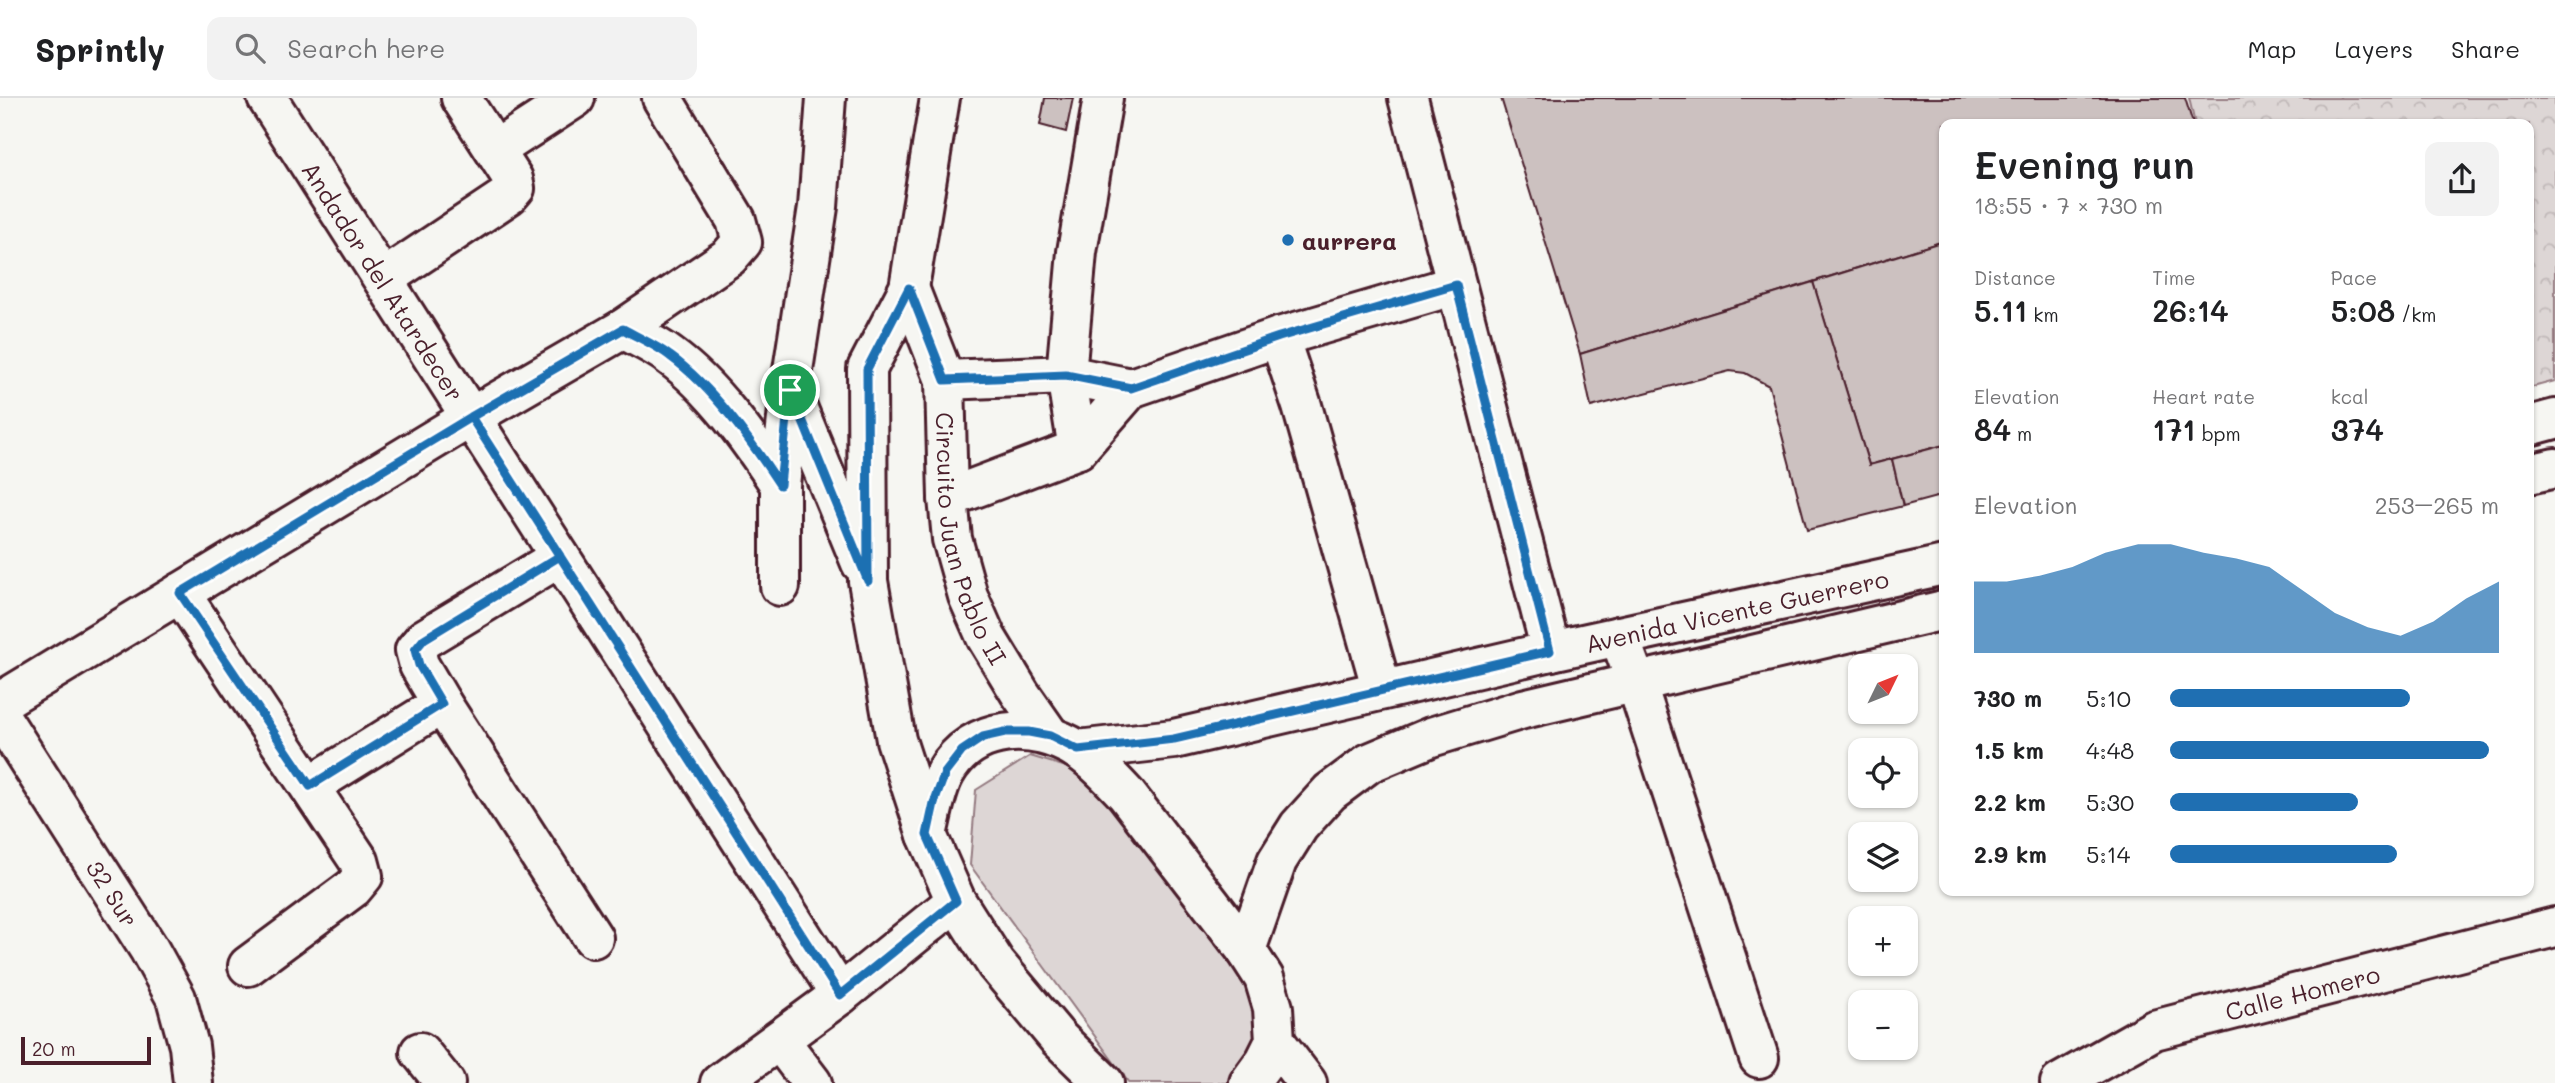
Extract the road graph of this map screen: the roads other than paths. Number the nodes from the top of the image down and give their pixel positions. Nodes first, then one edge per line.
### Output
1 (267, 98) edge
2 (461, 98) edge
3 (575, 98) edge
4 (662, 98) edge
5 (826, 98) edge
6 (940, 98) edge
7 (1103, 98) edge
8 (1408, 98) edge
9 (495, 150) junction
10 (383, 279) junction
11 (1456, 285) junction
12 (909, 288) junction
13 (623, 329) junction
14 (1279, 337) junction
15 (1066, 375) junction
16 (945, 380) junction
17 (1131, 388) junction
18 (790, 390) junction
19 (471, 417) junction
20 (2555, 419) edge
21 (2534, 425) edge
22 (1078, 449) junction
23 (2555, 468) edge
24 (2534, 473) edge
25 (780, 485) junction
26 (948, 498) junction
27 (560, 556) junction
28 (1939, 566) edge
29 (868, 581) junction
30 (780, 586) dead end
31 (180, 593) junction
32 (1939, 611) edge
33 (1619, 636) junction
34 (1550, 651) junction
35 (1636, 682) junction
36 (1382, 690) junction
37 (0, 702) edge
38 (442, 704) junction
39 (0, 716) edge
40 (1064, 743) junction
41 (310, 786) junction
42 (927, 835) junction
43 (956, 901) junction
44 (2555, 927) edge
45 (593, 938) dead end
46 (1246, 950) junction
47 (247, 966) dead end
48 (840, 995) junction
49 (780, 1041) junction
50 (1275, 1041) junction
51 (420, 1052) dead end
52 (1759, 1058) dead end
53 (193, 1083) edge
54 (445, 1083) edge
55 (720, 1083) edge
56 (812, 1083) edge
57 (1104, 1083) edge
58 (1249, 1083) edge
59 (1307, 1083) edge
60 (2060, 1083) edge

1 - 10 street, Andador del Atardecer
2 - 9 street
3 - 9 street
4 - 13 street
5 - 18 street
6 - 12 street
7 - 15 street
8 - 11 street
9 - 10 street
10 - 19 street, Andador del Atardecer
11 - 14 street
11 - 34 street
12 - 16 street, Circuito Juan Pablo II
12 - 29 street
13 - 19 street
13 - 25 street
14 - 17 street
14 - 36 street
15 - 16 street
15 - 17 street
15 - 22 street
16 - 26 street, Circuito Juan Pablo II
17 - 22 street
18 - 25 street
18 - 29 street
19 - 27 street, Andador del Atardecer
19 - 31 street
20 - 21 street
22 - 26 street
23 - 24 street
25 - 30 street
26 - 40 street, Circuito Juan Pablo II
27 - 38 street
27 - 48 street, Andador del Atardecer
28 - 33 street, Avenida Vicente Guerrero
29 - 42 street
31 - 37 street
31 - 41 street
32 - 35 street, Avenida Vicente Guerrero
33 - 34 street, Avenida Vicente Guerrero
33 - 35 street
34 - 36 street, Avenida Vicente Guerrero
35 - 46 street, Avenida Vicente Guerrero
35 - 52 street
36 - 40 street, Avenida Vicente Guerrero
38 - 41 street
38 - 45 street
39 - 53 street, 32 Sur
40 - 42 street, Avenida Vicente Guerrero
40 - 46 street, Circuito Juan Pablo II
41 - 47 street
42 - 43 street
43 - 48 street
43 - 57 street
44 - 60 street, Calle Homero
46 - 50 street, Circuito Juan Pablo II
48 - 49 street
49 - 55 street
49 - 56 street
50 - 58 street
50 - 59 street
51 - 54 street

